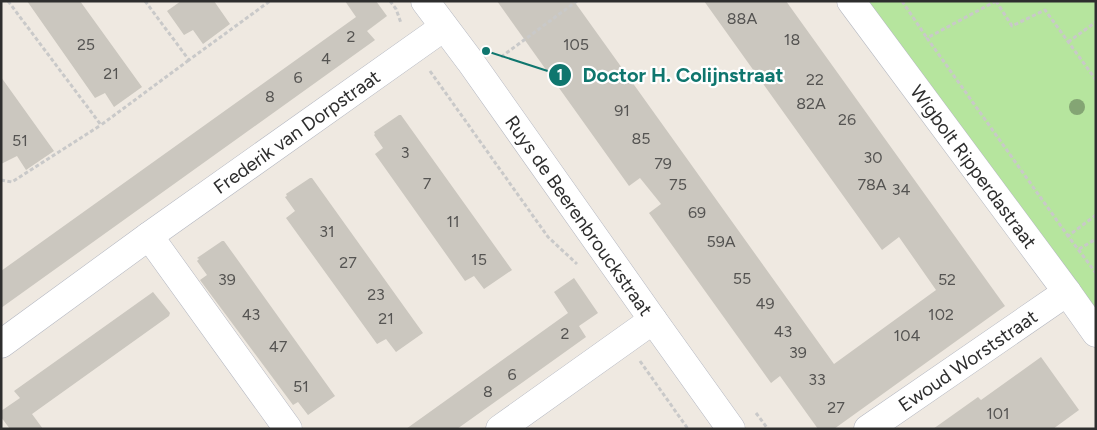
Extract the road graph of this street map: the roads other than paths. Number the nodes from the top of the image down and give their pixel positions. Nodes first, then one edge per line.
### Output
1 (426, 1) edge
2 (851, 1) edge
3 (444, 27) junction
4 (148, 236) junction
5 (1067, 292) junction
6 (653, 320) junction
7 (1096, 332) edge
8 (1, 344) edge
9 (288, 429) edge
10 (500, 429) edge
11 (731, 429) edge
12 (868, 429) edge

1 - 3 street, Ruys de Beerenbrouckstraat
2 - 5 street, Wigbolt Ripperdastraat
3 - 4 street, Frederik van Dorpstraat
3 - 6 street, Ruys de Beerenbrouckstraat
4 - 8 street, Frederik van Dorpstraat
4 - 9 street
5 - 7 street, Wigbolt Ripperdastraat
5 - 12 street, Ewoud Worststraat
6 - 10 street
6 - 11 street, Ruys de Beerenbrouckstraat

